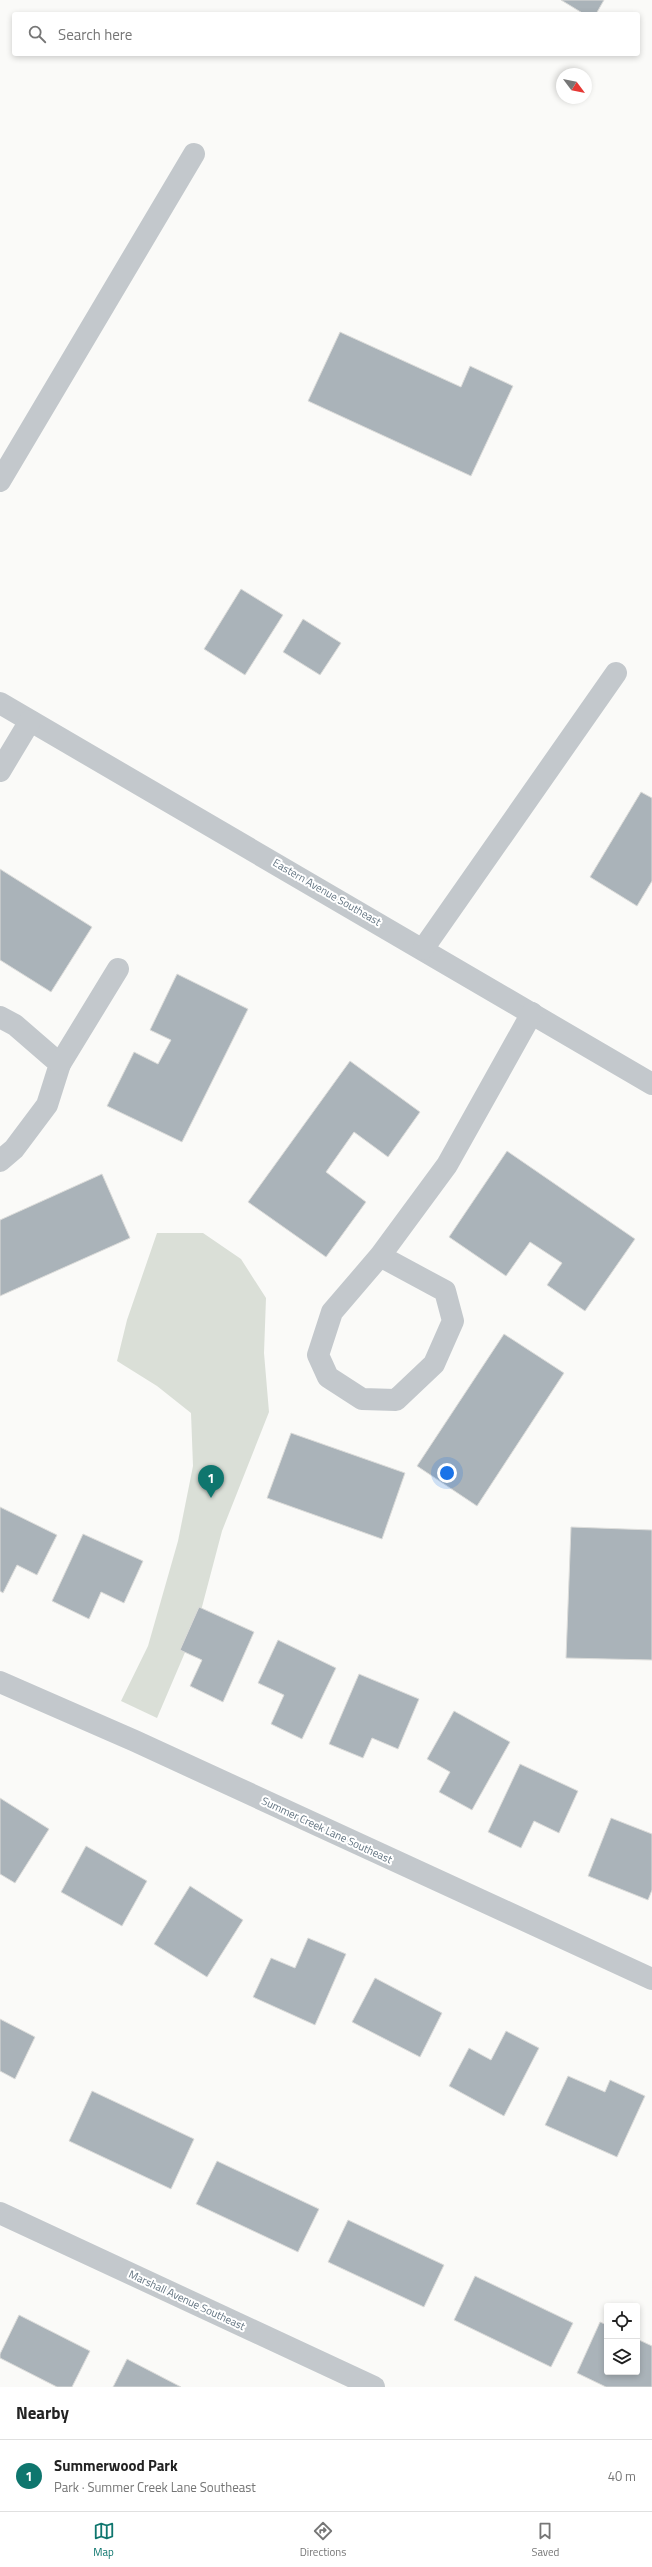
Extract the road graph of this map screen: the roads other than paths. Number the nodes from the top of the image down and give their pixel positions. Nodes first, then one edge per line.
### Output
1 (194, 154) dead end
2 (0, 481) edge
3 (616, 673) dead end
4 (0, 703) edge
5 (30, 721) junction
6 (0, 771) edge
7 (423, 949) junction
8 (118, 969) dead end
9 (532, 1013) junction
10 (0, 1017) edge
11 (60, 1064) junction
12 (652, 1084) edge
13 (0, 1161) edge
14 (380, 1256) junction
15 (0, 1682) edge
16 (652, 1979) edge
17 (0, 2213) edge
18 (374, 2387) edge

1 - 2 street
3 - 7 street
4 - 5 street, Eastern Avenue Southeast
5 - 6 street
5 - 7 street, Eastern Avenue Southeast
7 - 9 street, Eastern Avenue Southeast
8 - 11 street
9 - 12 street, Eastern Avenue Southeast
9 - 14 street
10 - 11 street
11 - 13 street
14 - 14 street
15 - 16 street, Summer Creek Lane Southeast
17 - 18 street, Marshall Avenue Southeast

